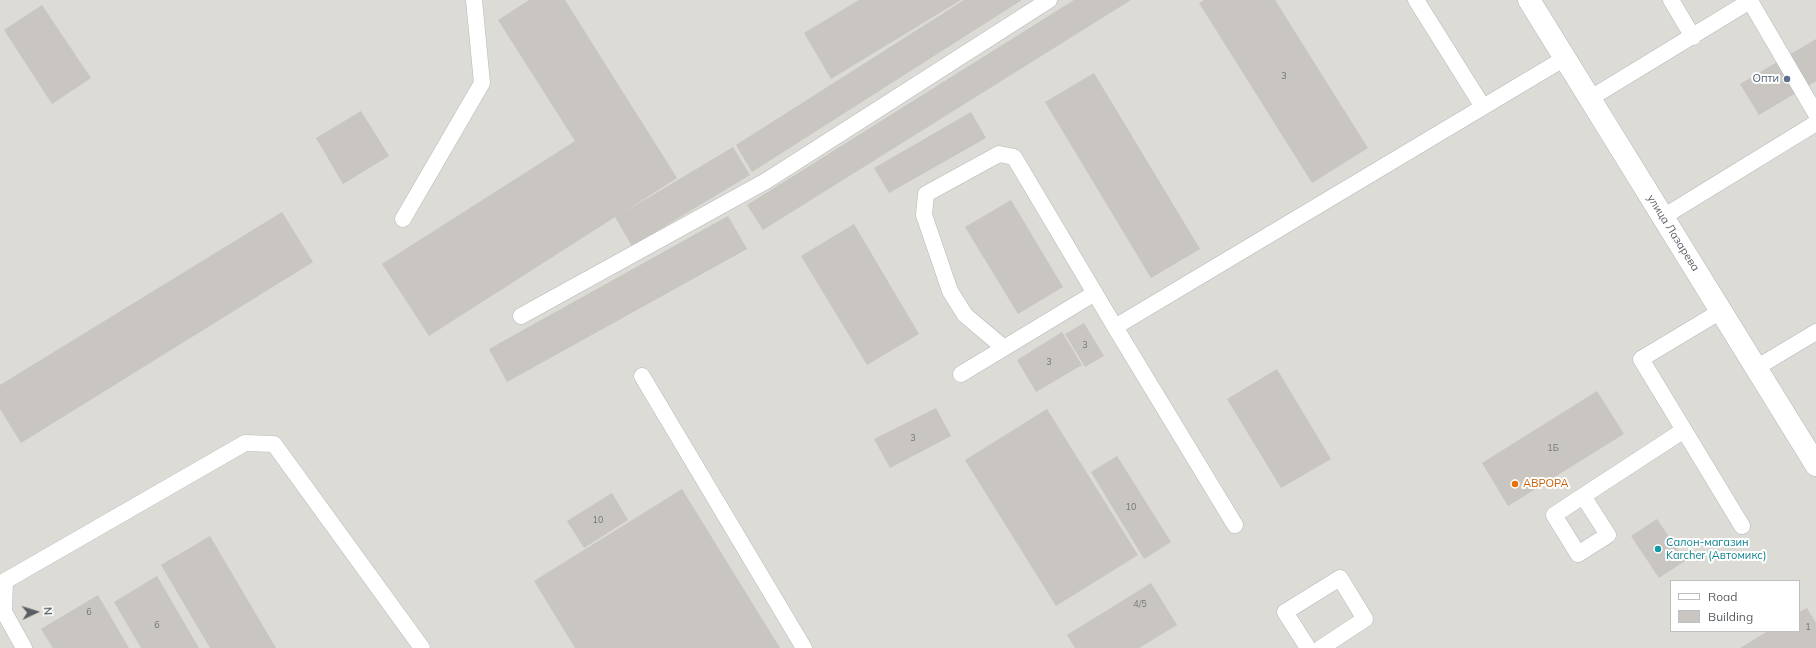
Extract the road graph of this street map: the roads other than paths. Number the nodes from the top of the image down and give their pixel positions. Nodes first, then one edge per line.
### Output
1 (474, 0) edge
2 (1048, 0) edge
3 (1416, 0) edge
4 (1529, 0) edge
5 (1671, 0) edge
6 (1750, 0) edge
7 (1693, 37) junction
8 (1565, 58) junction
9 (1589, 99) junction
10 (1483, 107) junction
11 (1816, 114) edge
12 (1816, 123) edge
13 (1663, 217) junction
14 (403, 219) dead end
15 (1095, 293) junction
16 (1721, 311) junction
17 (521, 316) dead end
18 (1115, 327) junction
19 (1816, 332) edge
20 (1004, 348) junction
21 (1756, 368) junction
22 (961, 374) dead end
23 (642, 376) dead end
24 (1684, 430) junction
25 (1816, 466) edge
26 (1583, 496) dead end
27 (1235, 525) dead end
28 (1742, 526) dead end
29 (24, 648) edge
30 (422, 648) edge
31 (804, 648) edge
32 (1308, 648) edge
33 (1321, 648) edge

1 - 14 lane
2 - 17 lane
3 - 10 lane
4 - 8 main road, улица Лазарева
5 - 7 lane
6 - 7 lane
6 - 11 lane
7 - 9 lane
8 - 9 main road, улица Лазарева
8 - 10 lane
9 - 13 main road, улица Лазарева
10 - 18 lane
12 - 13 lane
13 - 16 main road, улица Лазарева
15 - 18 lane
15 - 20 lane
15 - 20 lane
16 - 21 main road, улица Лазарева
16 - 24 lane
18 - 27 lane
19 - 21 lane
20 - 22 lane
21 - 25 main road, улица Лазарева
23 - 31 lane
24 - 26 lane
24 - 28 lane
29 - 30 lane
32 - 33 lane

